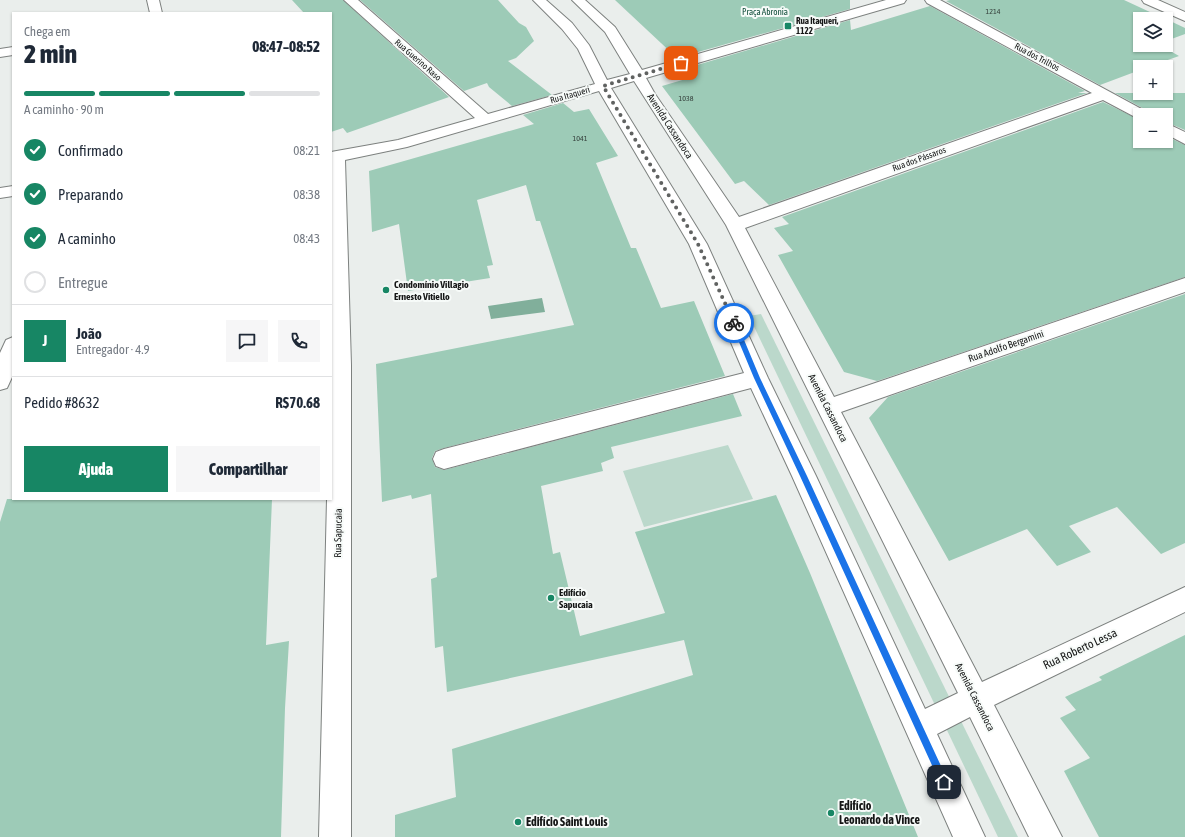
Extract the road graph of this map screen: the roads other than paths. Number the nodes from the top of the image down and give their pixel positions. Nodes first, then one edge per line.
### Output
1 (153, 0) edge
2 (350, 0) edge
3 (539, 0) edge
4 (578, 0) edge
5 (900, 0) edge
6 (931, 0) edge
7 (1148, 0) edge
8 (156, 12) edge
9 (1185, 17) edge
10 (12, 51) edge
11 (0, 52) edge
12 (637, 76) junction
13 (603, 86) junction
14 (1104, 94) junction
15 (1133, 110) edge
16 (486, 120) junction
17 (1173, 132) edge
18 (1185, 138) edge
19 (334, 156) edge
20 (12, 191) edge
21 (0, 193) edge
22 (734, 225) junction
23 (1185, 285) edge
24 (12, 348) edge
25 (757, 378) junction
26 (0, 382) edge
27 (828, 408) junction
28 (444, 459) dead end
29 (1185, 599) edge
30 (976, 699) junction
31 (919, 727) junction
32 (335, 837) edge
33 (969, 837) edge
34 (1046, 837) edge

1 - 8 street
2 - 16 street, Rua Guerino Raso
3 - 13 street
4 - 12 street, Avenida Cassandoca
5 - 12 street, Rua Itaqueri
6 - 14 street, Rua dos Trilhos
7 - 9 street
10 - 11 street
12 - 13 street, Rua Itaqueri
12 - 22 street, Avenida Cassandoca
13 - 16 street, Rua Itaqueri
13 - 25 street
14 - 15 street, Rua dos Trilhos
14 - 22 street, Rua dos Pássaros
16 - 19 street, Rua Itaqueri
17 - 18 street
19 - 32 street, Rua Sapucaia
20 - 21 street
22 - 27 street, Avenida Cassandoca
23 - 27 street, Rua Adolfo Bergamini
24 - 26 street
25 - 28 street
25 - 31 street
27 - 30 street, Avenida Cassandoca
29 - 30 street, Rua Roberto Lessa
30 - 31 street, Rua Roberto Lessa
30 - 34 street, Avenida Cassandoca
31 - 33 street

